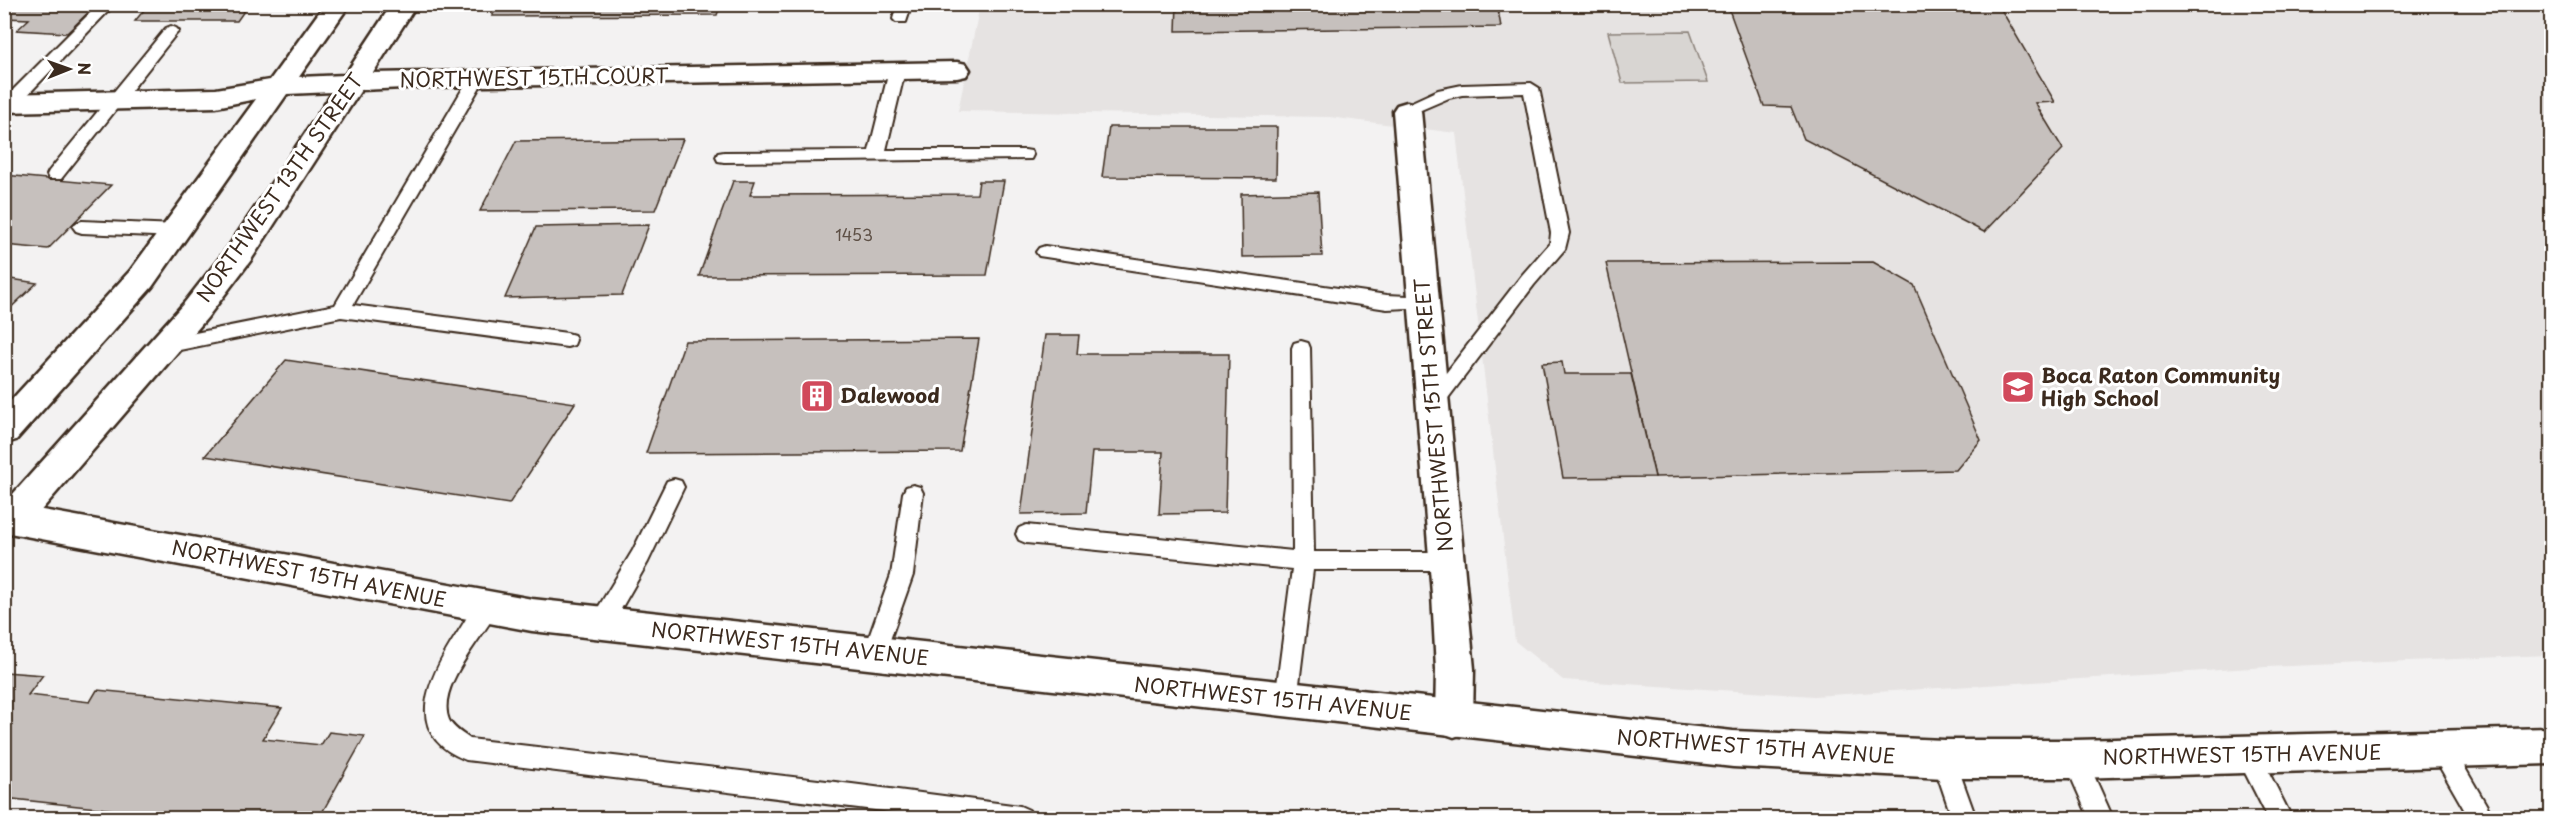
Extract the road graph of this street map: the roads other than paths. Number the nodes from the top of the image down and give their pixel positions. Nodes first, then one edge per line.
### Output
1 (108, 4) edge
2 (339, 4) edge
3 (405, 4) edge
4 (171, 31) dead end
5 (957, 70) dead end
6 (897, 71) junction
7 (477, 78) junction
8 (354, 82) junction
9 (281, 86) junction
10 (116, 101) junction
11 (7, 104) edge
12 (1407, 111) joint
13 (1025, 155) dead end
14 (876, 156) junction
15 (724, 157) dead end
16 (55, 175) dead end
17 (82, 227) dead end
18 (177, 231) junction
19 (1045, 252) dead end
20 (1423, 302) junction
21 (341, 310) junction
22 (567, 340) dead end
23 (165, 346) junction
24 (1301, 348) dead end
25 (1432, 405) junction
26 (4, 431) edge
27 (674, 487) dead end
28 (913, 493) dead end
29 (7, 521) edge
30 (1026, 534) dead end
31 (1304, 561) junction
32 (1447, 561) junction
33 (488, 607) junction
34 (601, 623) junction
35 (874, 654) junction
36 (1286, 700) junction
37 (1454, 719) junction
38 (2552, 747) edge
39 (2442, 750) junction
40 (2248, 754) junction
41 (1944, 759) junction
42 (2075, 759) junction
43 (1020, 819) edge
44 (1964, 819) edge
45 (2101, 819) edge
46 (2280, 819) edge
47 (2482, 819) edge

1 - 11 lane
2 - 9 street
3 - 8 street, NORTHWEST 13TH STREET
4 - 10 lane
5 - 6 street, NORTHWEST 15TH COURT
6 - 7 street, NORTHWEST 15TH COURT
6 - 14 lane
7 - 8 street, NORTHWEST 15TH COURT
7 - 21 lane
8 - 9 street, NORTHWEST 15TH COURT
8 - 23 street, NORTHWEST 13TH STREET
9 - 10 street, NORTHWEST 15TH COURT
9 - 18 street
10 - 11 street, NORTHWEST 15TH COURT
10 - 16 lane
12 - 20 street, NORTHWEST 15TH STREET
12 - 25 lane
13 - 14 lane
14 - 15 lane
17 - 18 lane
18 - 26 street
19 - 20 lane
20 - 25 street, NORTHWEST 15TH STREET
21 - 22 lane
21 - 23 lane
23 - 29 street, NORTHWEST 13TH STREET
24 - 31 lane
25 - 32 street, NORTHWEST 15TH STREET
27 - 34 lane
28 - 35 lane
29 - 33 street, NORTHWEST 15TH AVENUE
30 - 31 lane
31 - 32 lane
31 - 36 lane
32 - 37 street, NORTHWEST 15TH STREET
33 - 34 street, NORTHWEST 15TH AVENUE
33 - 43 lane
34 - 35 street, NORTHWEST 15TH AVENUE
35 - 36 street, NORTHWEST 15TH AVENUE
36 - 37 street, NORTHWEST 15TH AVENUE
37 - 41 street, NORTHWEST 15TH AVENUE
38 - 39 street, NORTHWEST 15TH AVENUE
39 - 40 street, NORTHWEST 15TH AVENUE
39 - 47 lane
40 - 42 street, NORTHWEST 15TH AVENUE
40 - 46 lane
41 - 42 street, NORTHWEST 15TH AVENUE
41 - 44 lane
42 - 45 lane

